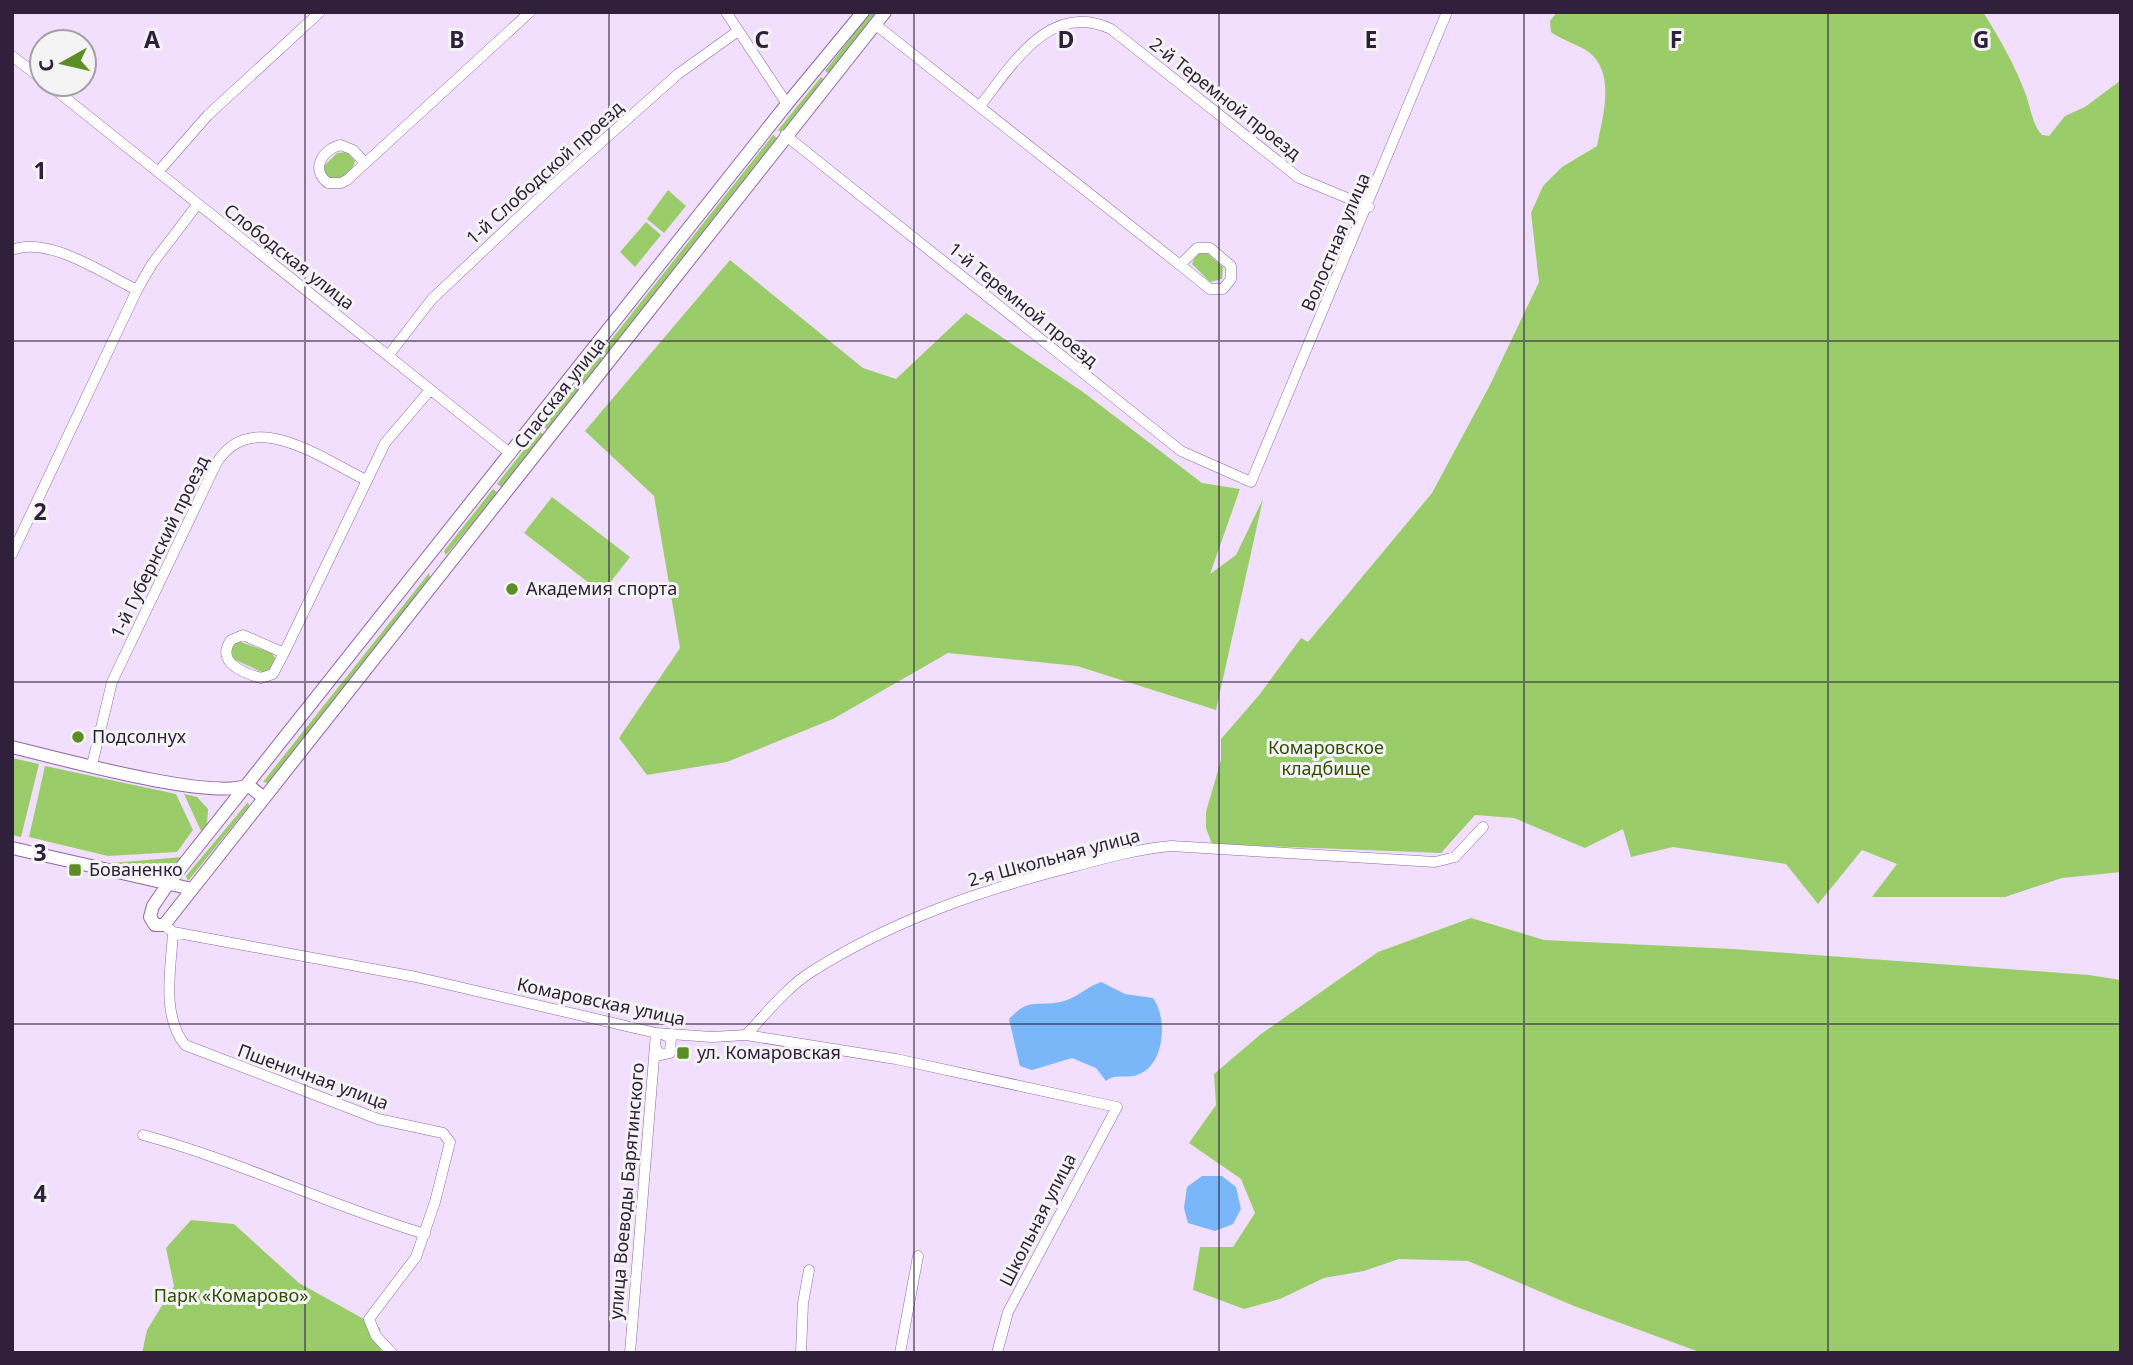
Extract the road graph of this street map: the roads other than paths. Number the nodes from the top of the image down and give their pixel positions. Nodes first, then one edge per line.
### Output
1 (320, 12) edge
2 (530, 12) edge
3 (726, 12) edge
4 (863, 12) edge
5 (885, 12) edge
6 (1447, 12) edge
7 (876, 25) junction
8 (738, 31) junction
9 (12, 56) edge
10 (28, 68) edge
11 (66, 98) edge
12 (787, 104) junction
13 (980, 106) junction
14 (785, 135) junction
15 (365, 163) junction
16 (158, 172) junction
17 (197, 205) junction
18 (1368, 206) junction
19 (12, 250) edge
20 (1180, 265) junction
21 (137, 290) junction
22 (388, 356) junction
23 (430, 390) junction
24 (511, 454) junction
25 (366, 480) junction
26 (1251, 482) joint
27 (12, 554) edge
28 (432, 554) junction
29 (446, 566) junction
30 (284, 653) junction
31 (12, 747) edge
32 (92, 765) junction
33 (248, 785) junction
34 (264, 798) junction
35 (1483, 827) dead end
36 (12, 848) edge
37 (168, 884) junction
38 (192, 889) junction
39 (169, 929) junction
40 (658, 1033) junction
41 (746, 1035) junction
42 (655, 1045) junction
43 (1117, 1107) joint
44 (143, 1135) dead end
45 (425, 1234) junction
46 (918, 1256) dead end
47 (809, 1270) dead end
48 (392, 1353) edge
49 (630, 1353) edge
50 (801, 1353) edge
51 (900, 1353) edge
52 (997, 1353) edge

1 - 16 street
2 - 15 street
3 - 8 street
4 - 12 street, Спасская улица
5 - 7 street, Спасская улица
6 - 18 street, Волостная улица
7 - 13 street
7 - 14 street, Спасская улица
8 - 12 street
8 - 22 street, 1-й Слободской проезд
9 - 10 street
11 - 16 street, Слободская улица
12 - 24 street, Спасская улица
13 - 18 street, 2-й Теремной проезд
13 - 20 street
14 - 26 street, 1-й Теремной проезд
14 - 29 street, Спасская улица
15 - 15 street
16 - 17 street, Слободская улица
17 - 21 street
17 - 22 street, Слободская улица
18 - 26 street, Волостная улица
19 - 21 street
20 - 20 street
21 - 27 street
22 - 23 street, Слободская улица
23 - 24 street, Слободская улица
23 - 25 street
24 - 28 street, Спасская улица
25 - 30 street
25 - 32 street, 1-й Губернский проезд
28 - 29 street
28 - 33 street, Спасская улица
29 - 34 street, Спасская улица
30 - 30 street
31 - 32 street
32 - 33 street
33 - 34 street
33 - 37 street, Спасская улица
34 - 38 street, Спасская улица
35 - 41 street, 2-я Школьная улица
36 - 37 street
37 - 38 street
37 - 39 street, Спасская улица
38 - 39 street, Спасская улица
39 - 40 street, Комаровская улица
39 - 45 street, Пшеничная улица
40 - 41 street, Комаровская улица
40 - 42 street, улица Воеводы Барятинского
40 - 42 street
41 - 43 street, Комаровская улица
42 - 49 street, улица Воеводы Барятинского
43 - 52 street, Школьная улица
44 - 45 street
45 - 48 street, Пшеничная улица
46 - 51 street
47 - 50 street

